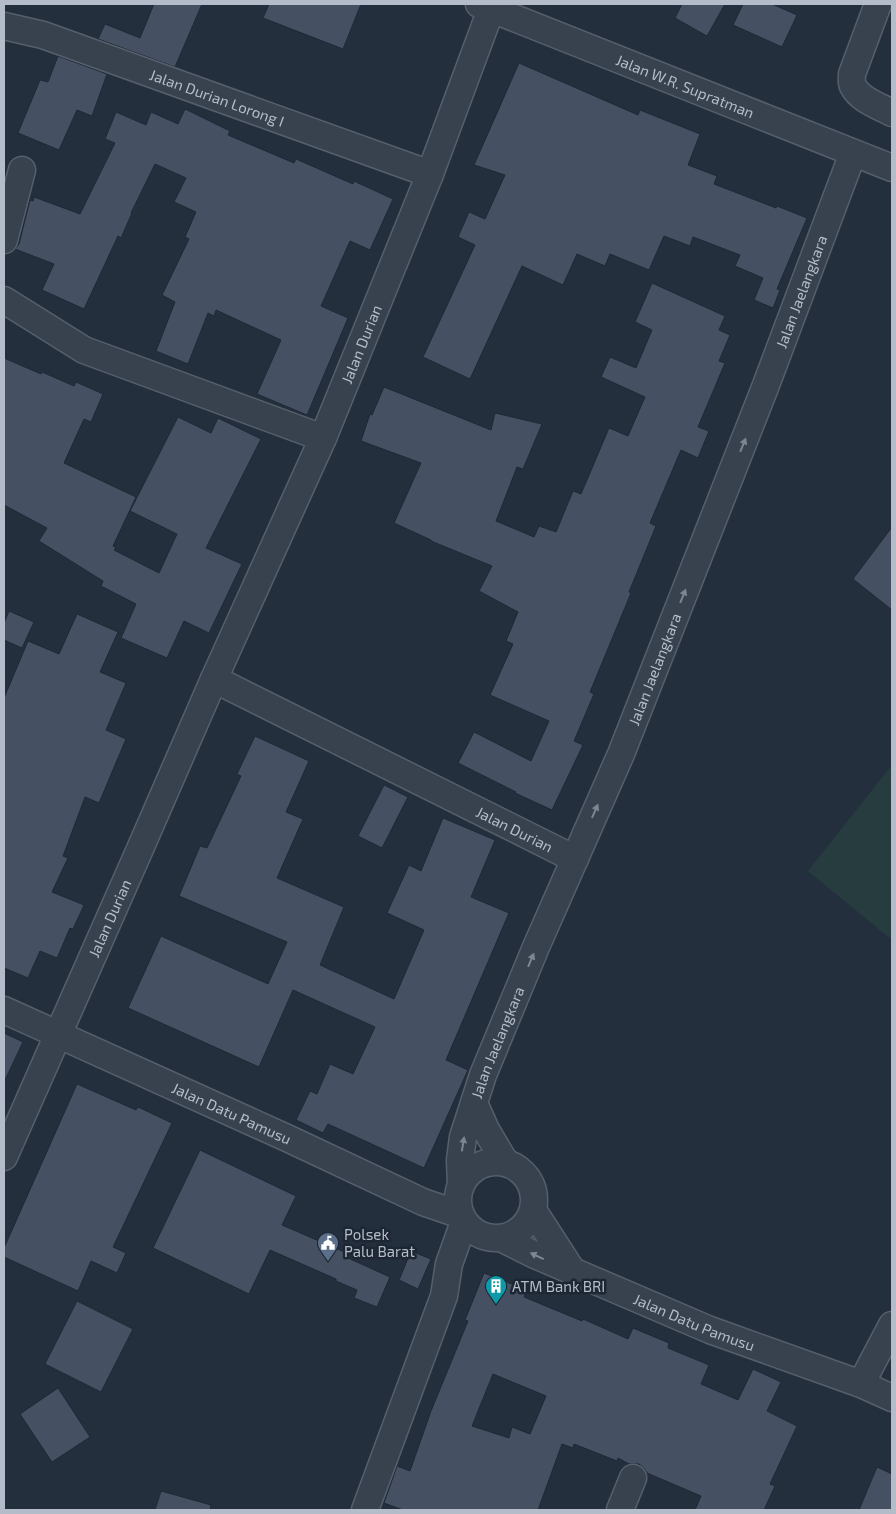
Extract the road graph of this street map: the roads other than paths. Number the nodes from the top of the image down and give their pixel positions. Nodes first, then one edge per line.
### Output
1 (878, 4) edge
2 (488, 5) edge
3 (4, 26) edge
4 (892, 113) edge
5 (853, 153) junction
6 (892, 168) edge
7 (22, 170) dead end
8 (430, 174) junction
9 (4, 240) edge
10 (4, 300) edge
11 (323, 438) junction
12 (214, 679) junction
13 (575, 859) junction
14 (4, 1010) edge
15 (58, 1033) junction
16 (474, 1103) junction
17 (4, 1157) edge
18 (504, 1162) junction
19 (460, 1187) junction
20 (395, 1188) junction
21 (533, 1210) junction
22 (463, 1218) junction
23 (493, 1237) junction
24 (573, 1272) junction
25 (444, 1296) junction
26 (892, 1325) edge
27 (861, 1384) junction
28 (892, 1398) edge
29 (633, 1478) dead end
30 (365, 1510) edge
31 (620, 1510) edge

1 - 4 street
2 - 5 street, Jalan W.R. Supratman
2 - 8 street, Jalan Durian
3 - 8 street, Jalan Durian Lorong I
5 - 6 street, Jalan W.R. Supratman
13 -> 5 street, Jalan Jaelangkara
7 - 9 street
8 - 11 street, Jalan Durian
10 - 11 street
11 - 12 street, Jalan Durian
12 - 13 street, Jalan Durian
12 - 15 street, Jalan Durian
16 -> 13 street, Jalan Jaelangkara
14 - 15 street, Jalan Datu Pamusu
15 - 17 street, Jalan Durian
15 - 20 street, Jalan Datu Pamusu
16 - 18 street
19 -> 16 street, Jalan Jaelangkara
18 - 19 street
18 - 21 street
19 - 20 street
19 - 22 street
20 - 22 street, Jalan Datu Pamusu
21 - 23 street
21 - 24 street
22 - 23 street
22 - 25 street
24 -> 23 street, Jalan Datu Pamusu
23 - 25 street
24 - 27 street, Jalan Datu Pamusu
25 - 30 street
26 - 27 street
27 - 28 street, Jalan Datu Pamusu
29 - 31 street

